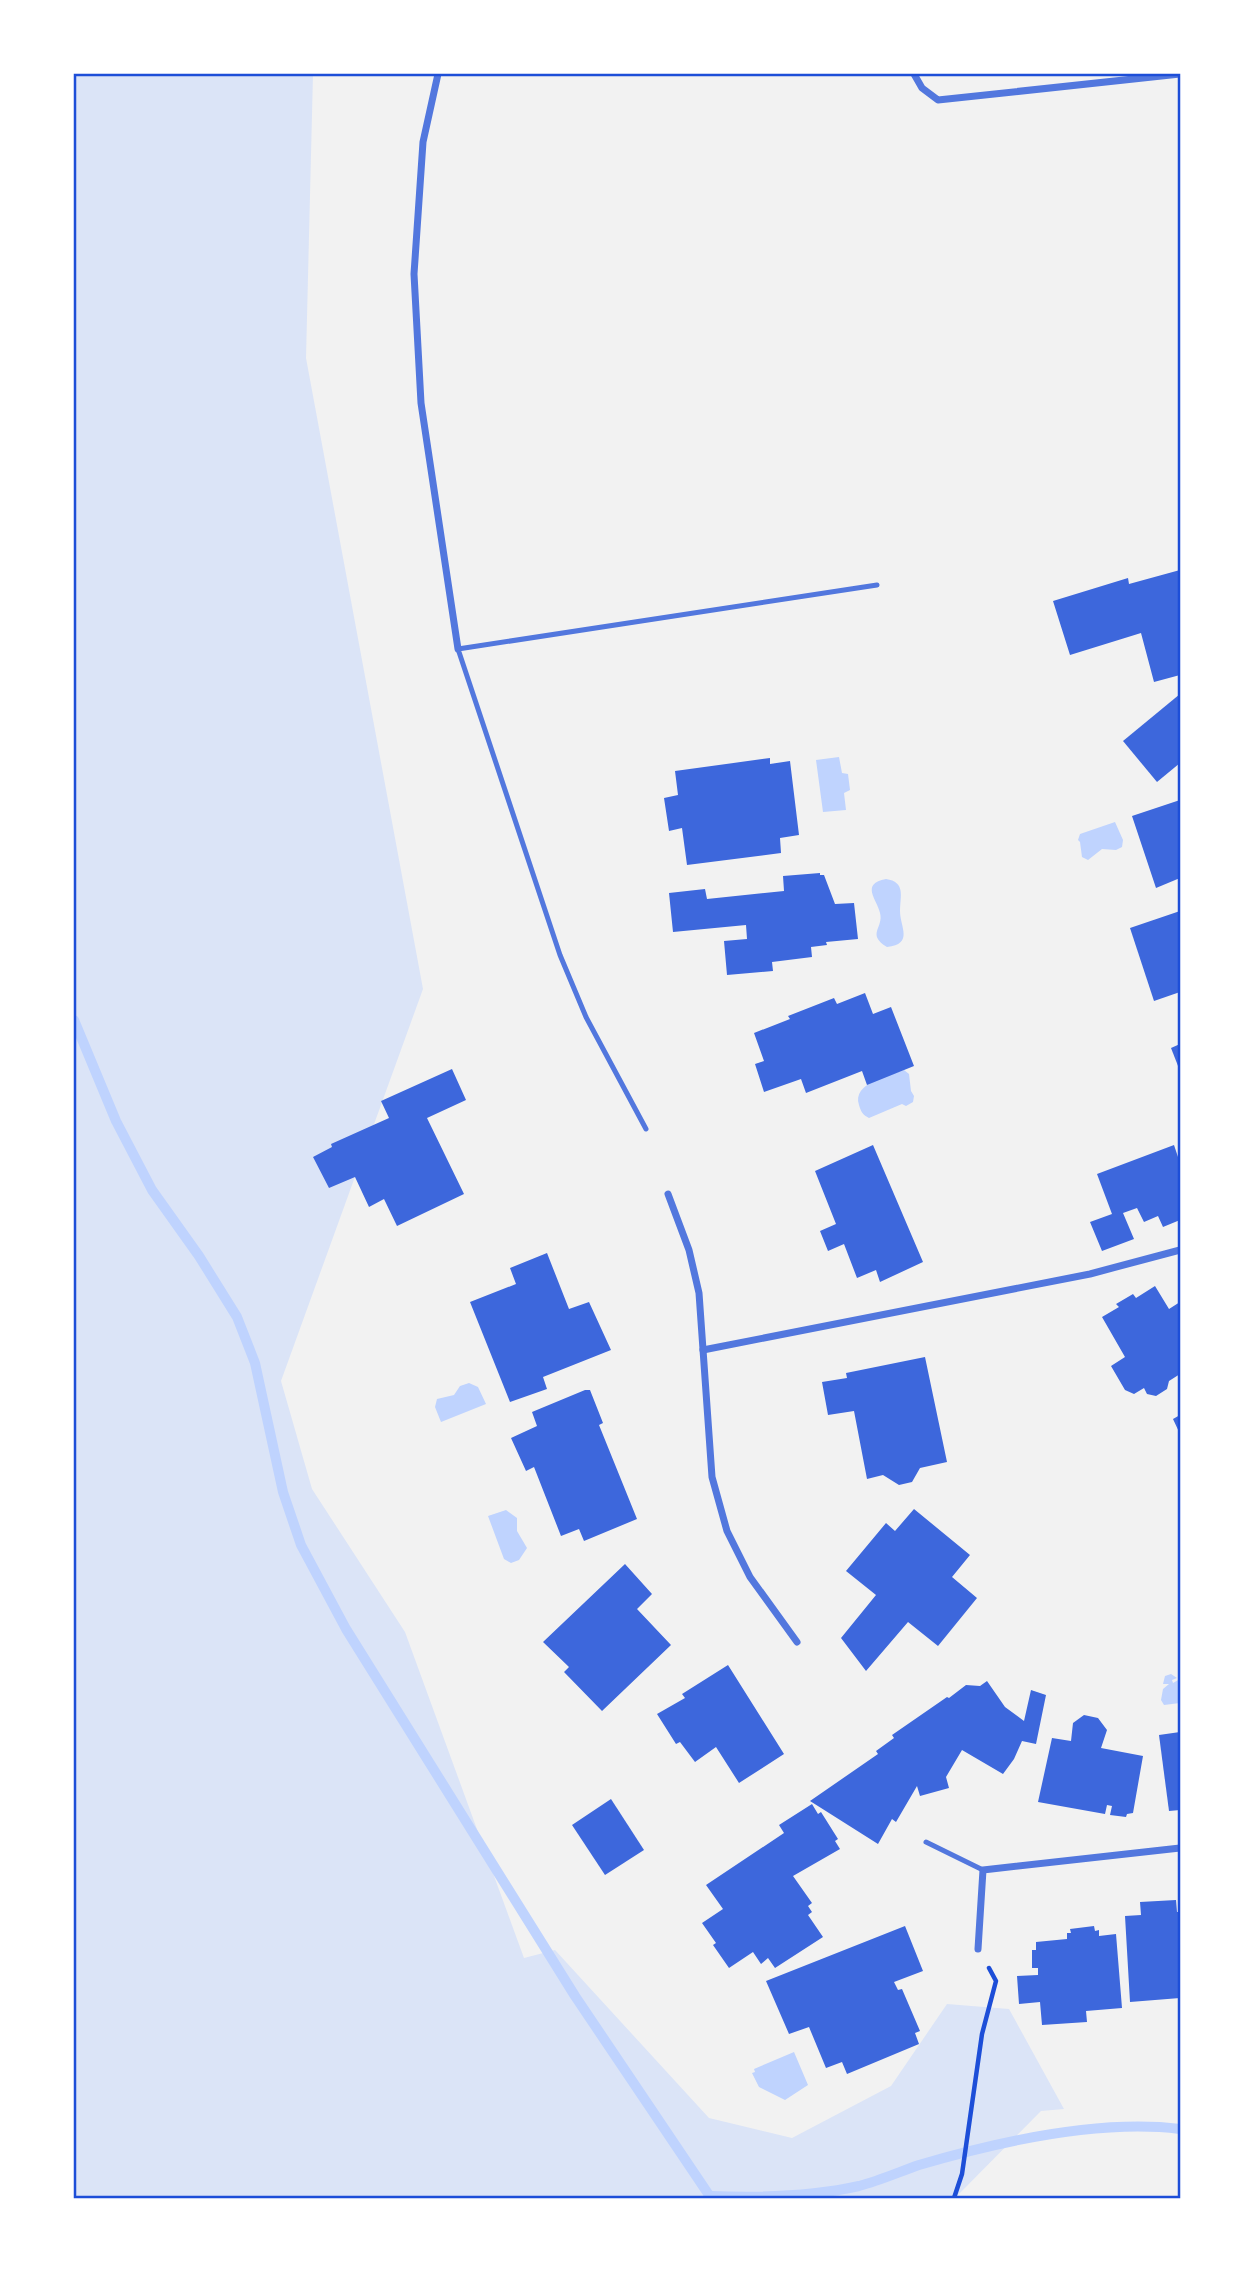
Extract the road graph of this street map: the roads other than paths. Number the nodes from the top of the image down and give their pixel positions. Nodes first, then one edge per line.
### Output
1 (438, 74) edge
2 (914, 74) edge
3 (1181, 74) edge
4 (877, 584) dead end
5 (458, 649) junction
6 (646, 1129) dead end
7 (668, 1194) dead end
8 (1181, 1250) edge
9 (703, 1350) junction
10 (797, 1642) dead end
11 (926, 1842) dead end
12 (1181, 1848) edge
13 (983, 1870) junction
14 (978, 1949) road end

1 - 5 street
2 - 3 street
4 - 5 lane
5 - 6 lane
7 - 9 street
8 - 9 street
9 - 10 street
11 - 13 lane
12 - 13 street
13 - 14 street

